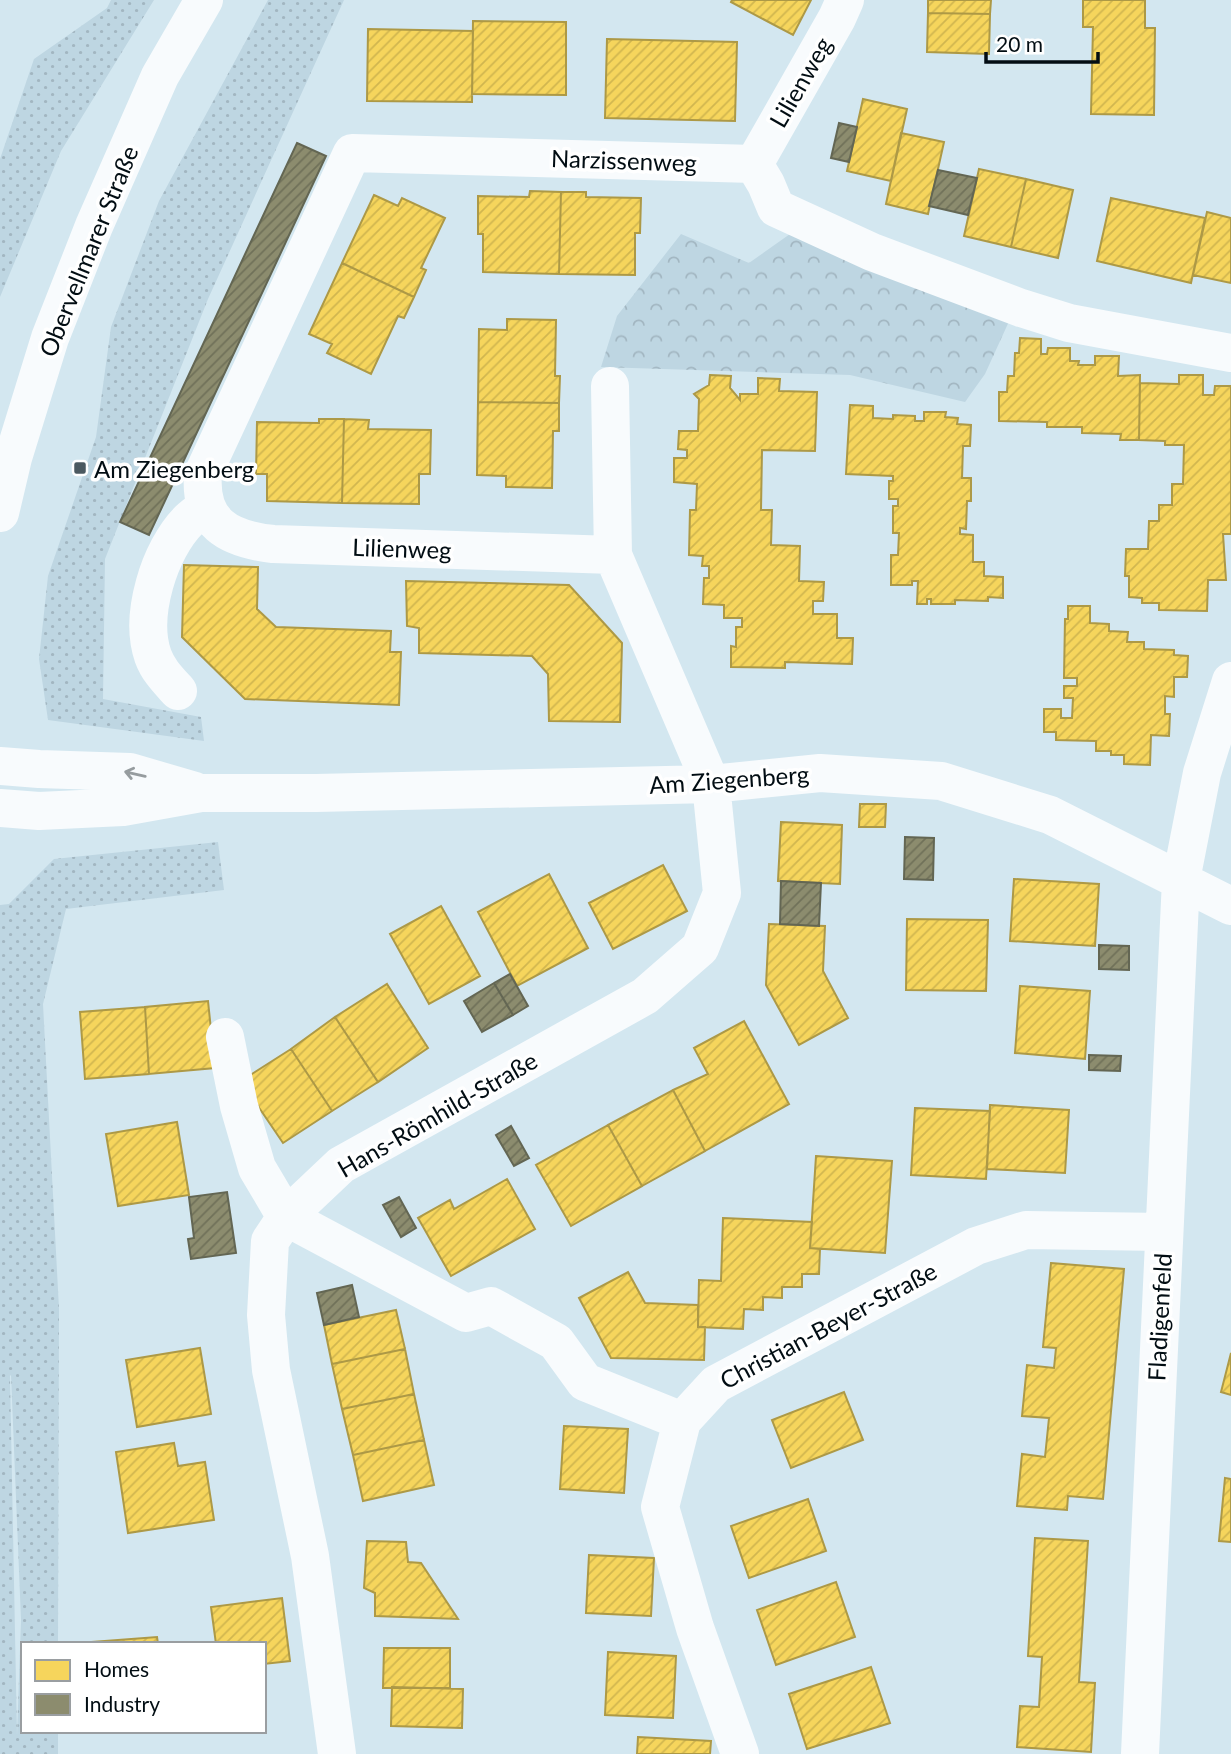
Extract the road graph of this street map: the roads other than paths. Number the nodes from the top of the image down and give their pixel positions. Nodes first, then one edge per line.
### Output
1 (204, 0) edge
2 (845, 0) edge
3 (754, 164) junction
4 (1231, 353) edge
5 (610, 386) dead end
6 (206, 507) junction
7 (0, 513) edge
8 (612, 555) junction
9 (1231, 681) edge
10 (178, 691) dead end
11 (0, 766) edge
12 (711, 784) junction
13 (201, 793) junction
14 (0, 808) edge
15 (1181, 880) junction
16 (1231, 906) edge
17 (225, 1037) dead end
18 (286, 1217) junction
19 (1163, 1232) junction
20 (682, 1421) junction
21 (337, 1754) edge
22 (740, 1754) edge
23 (1140, 1754) edge

1 - 7 street, Obervellmarer Straße
2 - 3 street, Lilienweg
3 - 4 street
3 - 6 street, Narzissenweg
5 - 8 street
6 - 8 street, Lilienweg
6 - 10 street
8 - 12 street
9 - 15 street
13 -> 11 street, Am Ziegenberg
12 - 13 street, Am Ziegenberg
12 - 15 street, Am Ziegenberg
12 - 18 street, Hans-Römhild-Straße
13 - 14 street, Am Ziegenberg
15 - 16 street, Am Ziegenberg
15 - 19 street, Fladigenfeld
17 - 18 street
18 - 20 street
18 - 21 street, Hans-Römhild-Straße
19 - 20 street, Christian-Beyer-Straße
19 - 23 street, Fladigenfeld
20 - 22 street, Christian-Beyer-Straße

